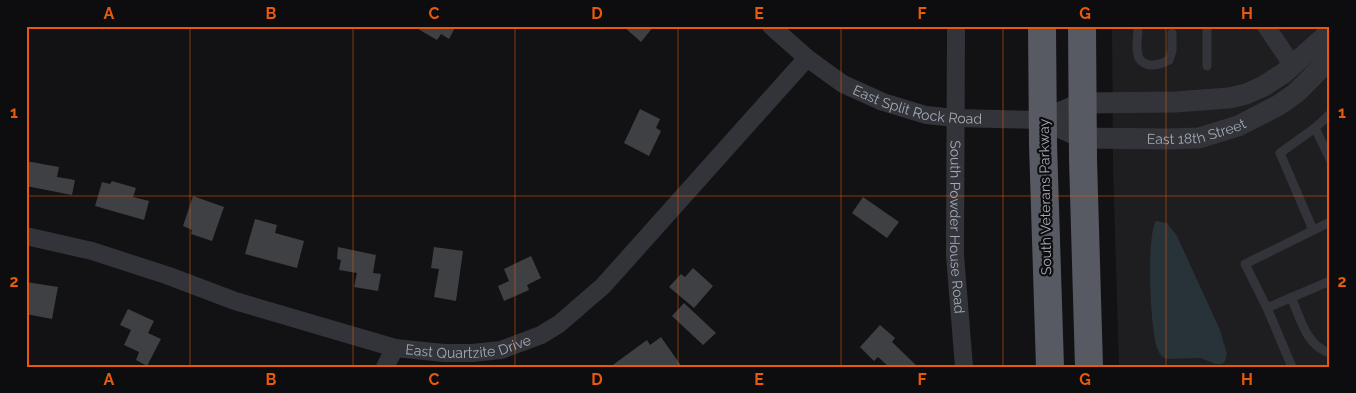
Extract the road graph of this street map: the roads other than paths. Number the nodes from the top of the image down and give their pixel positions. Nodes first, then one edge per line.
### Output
1 (771, 26) edge
2 (956, 26) edge
3 (1042, 26) edge
4 (1082, 26) edge
5 (1208, 26) edge
6 (1266, 26) edge
7 (1138, 28) dead end
8 (1172, 32) dead end
9 (1330, 32) edge
10 (807, 58) junction
11 (1330, 59) edge
12 (1207, 66) dead end
13 (1293, 66) junction
14 (1082, 103) junction
15 (1330, 114) edge
16 (955, 118) junction
17 (1043, 120) junction
18 (1315, 128) junction
19 (1083, 138) junction
20 (1330, 159) edge
21 (1330, 222) edge
22 (1314, 230) junction
23 (26, 236) edge
24 (1330, 281) edge
25 (1291, 297) junction
26 (1267, 308) junction
27 (395, 348) junction
28 (1330, 353) edge
29 (385, 367) edge
30 (964, 367) edge
31 (1050, 367) edge
32 (1089, 367) edge
33 (1292, 367) edge

1 - 10 street, East Split Rock Road
2 - 16 street, South Powder House Road
3 - 17 highway, South Veterans Parkway
4 - 14 highway
5 - 12 lane
6 - 13 street
7 - 8 lane
9 - 13 street, East 18th Street
10 - 16 street, East Split Rock Road
10 - 27 street, East Quartzite Drive
11 - 19 street, East 18th Street
13 - 14 street, East 18th Street
14 - 17 street, East Split Rock Road
14 - 19 highway
15 - 18 lane
16 - 17 street, East Split Rock Road
16 - 30 street, South Powder House Road
17 - 19 street, East 18th Street
17 - 31 highway, South Veterans Parkway
18 - 20 lane
18 - 22 lane
19 - 32 highway
21 - 22 lane
22 - 26 lane
23 - 27 street, East Quartzite Drive
24 - 25 lane
25 - 26 lane
25 - 28 lane
26 - 33 lane
27 - 29 street

